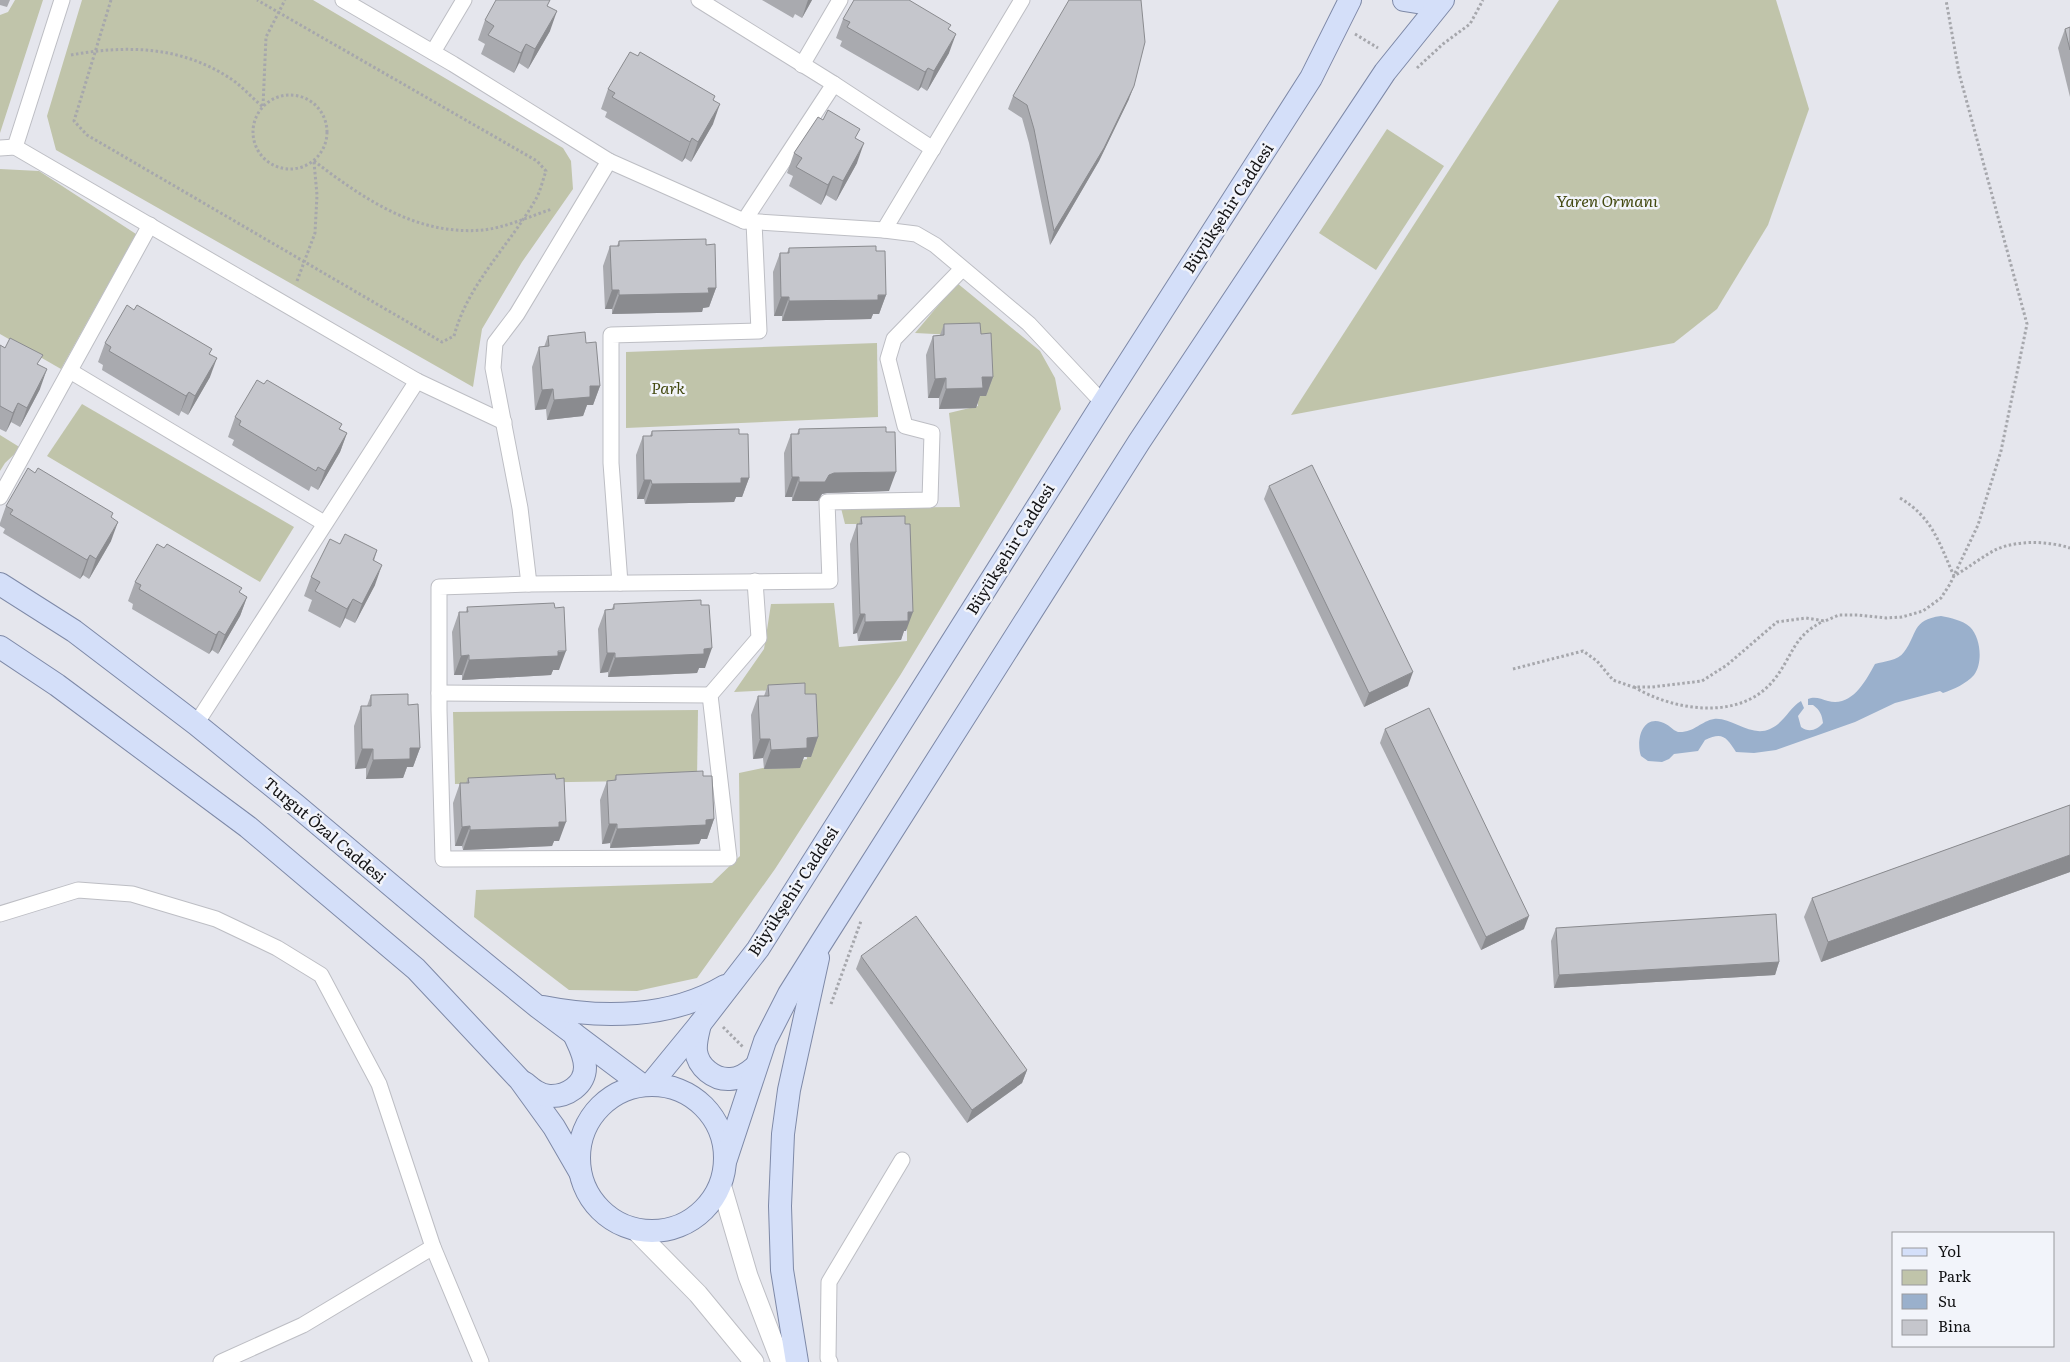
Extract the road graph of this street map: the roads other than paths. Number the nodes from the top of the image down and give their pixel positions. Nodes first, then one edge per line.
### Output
1 (62, 0) edge
2 (344, 0) edge
3 (464, 0) edge
4 (699, 0) edge
5 (840, 0) edge
6 (1022, 0) edge
7 (1350, 0) edge
8 (1404, 0) edge
9 (1442, 0) edge
10 (433, 52) junction
11 (802, 64) junction
12 (834, 84) junction
13 (16, 147) junction
14 (0, 148) edge
15 (933, 149) junction
16 (609, 161) junction
17 (749, 222) junction
18 (150, 225) junction
19 (884, 230) junction
20 (962, 268) junction
21 (70, 371) junction
22 (417, 381) junction
23 (1103, 402) junction
24 (504, 422) junction
25 (0, 497) edge
26 (324, 523) junction
27 (755, 580) junction
28 (620, 583) junction
29 (0, 584) edge
30 (529, 584) junction
31 (0, 647) edge
32 (439, 693) junction
33 (710, 695) junction
34 (196, 724) junction
35 (0, 914) edge
36 (821, 942) junction
37 (733, 982) junction
38 (538, 1007) junction
39 (704, 1018) junction
40 (573, 1033) junction
41 (756, 1065) junction
42 (520, 1080) junction
43 (646, 1085) junction
44 (726, 1159) junction
45 (902, 1160) dead end
46 (580, 1172) junction
47 (721, 1184) junction
48 (635, 1230) junction
49 (432, 1247) junction
50 (222, 1362) edge
51 (481, 1362) edge
52 (754, 1362) edge
53 (780, 1362) edge
54 (797, 1362) edge
55 (830, 1362) edge

1 - 13 street
2 - 10 street
3 - 10 street
4 - 11 street
5 - 11 street
6 - 15 street
7 - 23 main road, Büyükşehir Caddesi
8 - 9 main road
9 - 36 main road
10 - 16 street
11 - 12 street
12 - 15 street
12 - 17 street
13 - 14 street
13 - 18 street
15 - 19 street
16 - 17 street
16 - 24 street
17 - 19 street
17 - 28 street
18 - 21 street
18 - 22 street
19 - 20 street
20 - 23 street
20 - 27 street
21 - 25 street
21 - 26 street
22 - 24 street
22 - 26 street
23 - 37 main road, Büyükşehir Caddesi
24 - 30 street
26 - 34 street
27 - 28 street
27 - 33 street
28 - 30 street
29 - 34 main road, Turgut Özal Caddesi
30 - 32 street
31 - 42 main road
32 - 33 street
32 - 33 street
34 - 38 main road, Turgut Özal Caddesi
35 - 49 street
36 - 41 main road
36 - 54 main road
37 - 38 main road
37 - 39 main road, Büyükşehir Caddesi
38 - 40 main road, Turgut Özal Caddesi
39 - 41 main road
39 - 43 main road, Büyükşehir Caddesi
40 - 42 main road
40 - 43 main road, Turgut Özal Caddesi
41 - 44 main road
42 - 46 main road
43 - 44 main road
43 - 46 main road
44 - 47 main road
45 - 55 street
46 - 48 main road
47 - 48 main road
47 - 53 street
48 - 52 street
49 - 50 street
49 - 51 street

